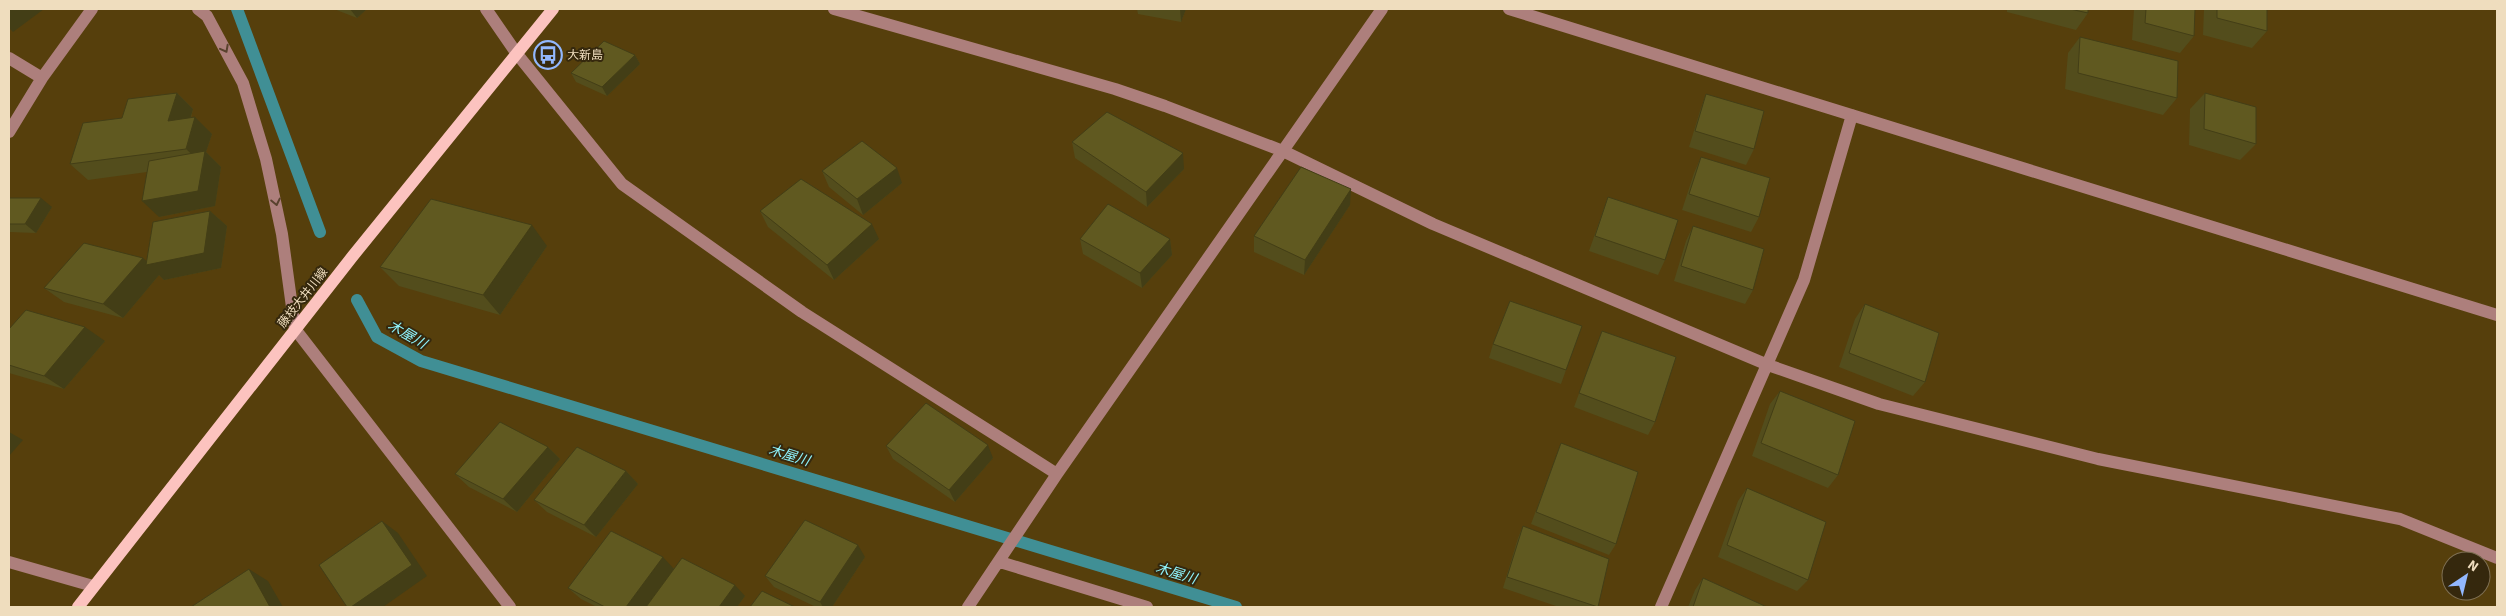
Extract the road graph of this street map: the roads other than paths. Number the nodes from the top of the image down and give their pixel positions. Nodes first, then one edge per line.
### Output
1 (92, 9) edge
2 (198, 9) edge
3 (486, 9) edge
4 (554, 9) edge
5 (834, 9) edge
6 (1382, 9) edge
7 (1509, 9) edge
8 (517, 54) junction
9 (9, 58) edge
10 (42, 78) junction
11 (1852, 115) junction
12 (9, 132) edge
13 (1283, 151) junction
14 (2497, 315) edge
15 (295, 329) junction
16 (1768, 365) junction
17 (1057, 474) junction
18 (2497, 558) edge
19 (9, 562) edge
20 (1000, 562) junction
21 (93, 586) junction
22 (78, 607) edge
23 (510, 607) edge
24 (968, 607) edge
25 (1147, 607) edge
26 (1662, 607) edge

1 - 10 street
2 -> 15 street
3 - 8 street
4 - 8 main road, 藤枝大井川線
5 - 13 street
6 - 13 street
7 - 11 street
8 - 15 main road, 藤枝大井川線
8 - 17 street
9 - 10 street
10 - 12 street
11 - 14 street
11 - 16 street
13 - 16 street
13 - 17 street
15 - 21 main road, 藤枝大井川線
15 - 23 street
16 - 18 street
16 - 26 street
17 - 20 street
19 - 21 street
20 - 24 street
20 - 25 street
21 - 22 main road, 藤枝大井川線

